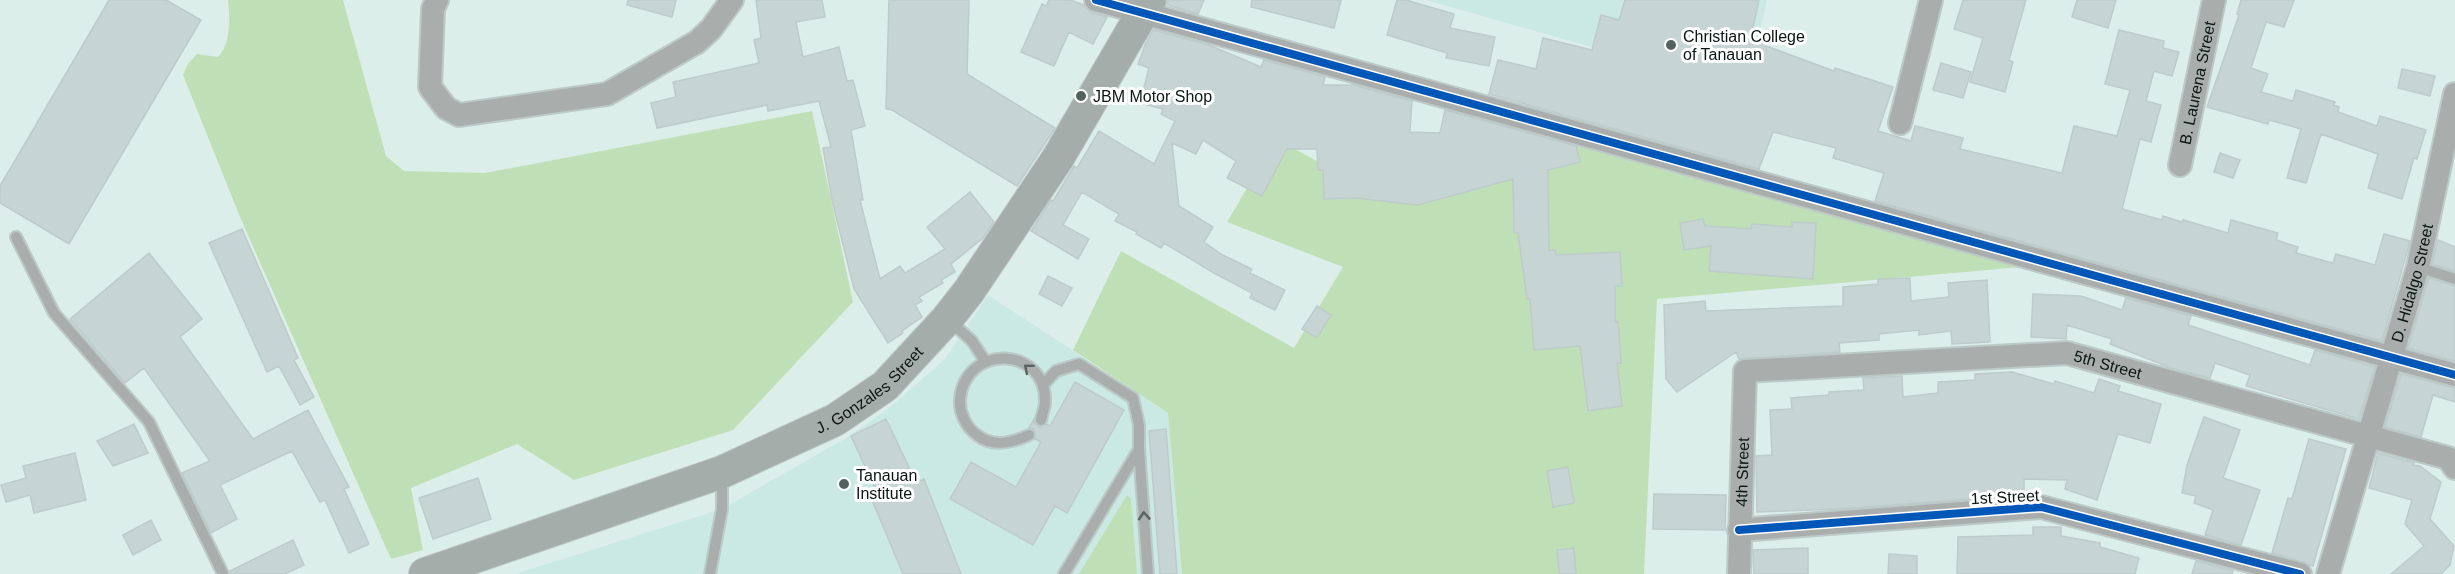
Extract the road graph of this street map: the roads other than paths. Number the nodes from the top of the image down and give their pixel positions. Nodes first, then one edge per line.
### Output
1 (437, 0) edge
2 (732, 0) edge
3 (1096, 0) edge
4 (1931, 0) edge
5 (2214, 0) edge
6 (1147, 7) edge
7 (2455, 94) edge
8 (1900, 123) dead end
9 (2180, 165) dead end
10 (16, 237) dead end
11 (2418, 267) junction
12 (2455, 279) edge
13 (947, 319) junction
14 (2391, 358) junction
15 (985, 361) junction
16 (1745, 371) joint
17 (2455, 375) edge
18 (1043, 386) junction
19 (1041, 420) dead end
20 (1029, 435) dead end
21 (2368, 437) junction
22 (1139, 448) junction
23 (2455, 468) edge
24 (722, 472) junction
25 (1739, 530) junction
26 (223, 574) edge
27 (425, 574) edge
28 (710, 574) edge
29 (1064, 574) edge
30 (1148, 574) edge
31 (1739, 574) edge
32 (2300, 574) edge
33 (2328, 574) edge

1 - 2 street
3 - 6 street
4 - 8 street
5 - 9 street, B. Laurena Street
6 - 13 main road, J. Gonzales Street
6 - 14 street
7 - 11 street, D. Hidalgo Street
10 - 26 lane
11 - 12 lane
11 - 14 street, D. Hidalgo Street
13 - 15 lane
13 - 24 main road, J. Gonzales Street
14 - 17 street
14 - 21 street, D. Hidalgo Street
18 -> 15 lane
15 - 20 lane
16 - 21 street, 5th Street
16 - 25 street, 4th Street
18 - 19 lane
18 - 22 lane
21 - 23 street, 5th Street
21 - 33 street, D. Hidalgo Street
22 - 29 lane
30 -> 22 lane
24 - 27 main road, J. Gonzales Street
24 - 28 lane
25 - 31 street, 4th Street
25 - 32 street, 1st Street

